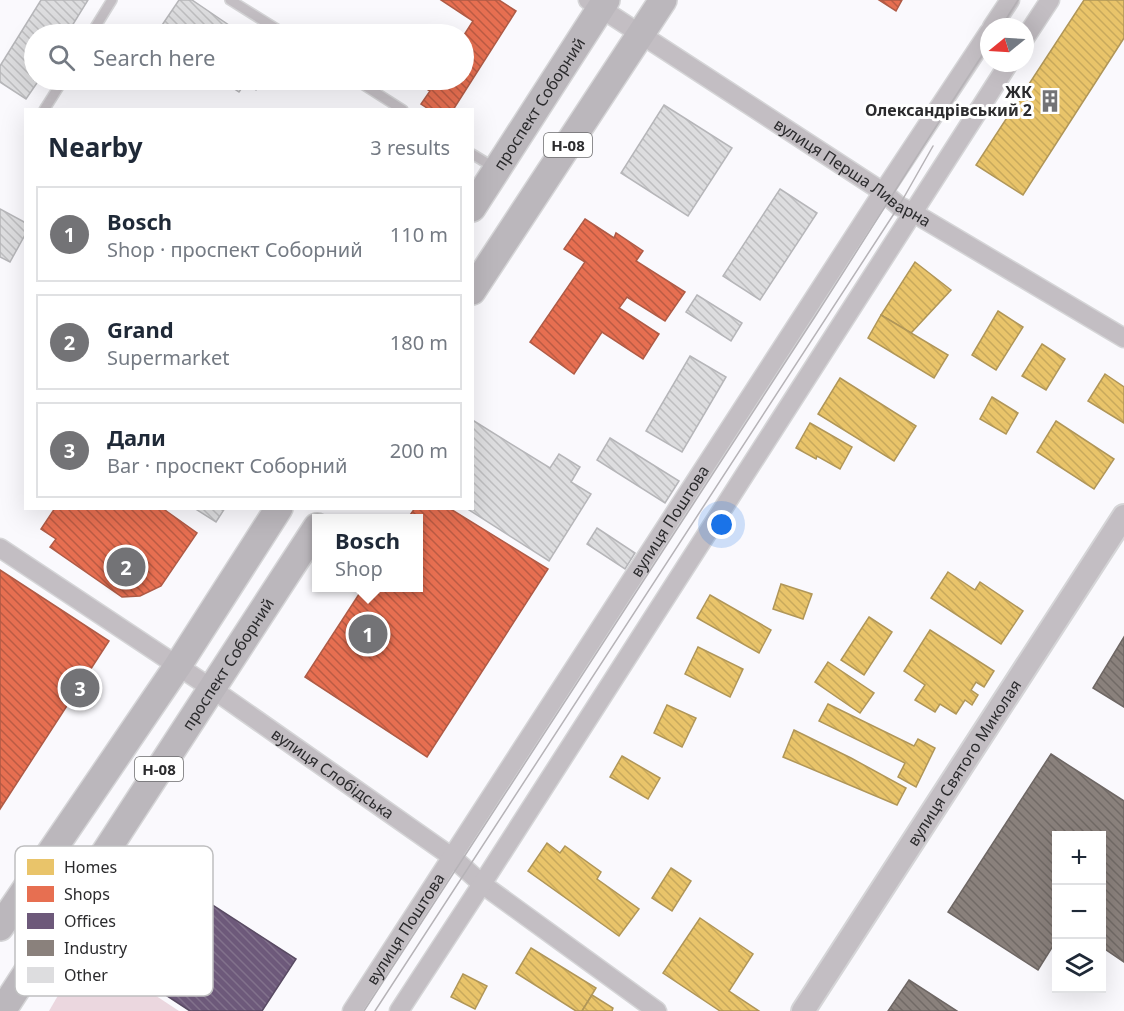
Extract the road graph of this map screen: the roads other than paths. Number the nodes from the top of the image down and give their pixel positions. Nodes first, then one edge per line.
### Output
1 (112, 0) edge
2 (230, 0) edge
3 (663, 0) edge
4 (1010, 0) edge
5 (1050, 0) edge
6 (598, 3) edge
7 (998, 18) edge
8 (97, 24) edge
9 (269, 24) edge
10 (1034, 24) edge
11 (641, 35) junction
12 (980, 46) edge
13 (1003, 72) edge
14 (57, 90) edge
15 (372, 90) edge
16 (45, 108) edge
17 (400, 108) edge
18 (474, 155) edge
19 (497, 170) junction
20 (883, 192) junction
21 (474, 205) edge
22 (912, 212) junction
23 (474, 288) edge
24 (1124, 338) edge
25 (278, 510) edge
26 (1124, 516) edge
27 (312, 535) edge
28 (0, 548) edge
29 (177, 667) junction
30 (211, 688) junction
31 (55, 846) edge
32 (109, 846) edge
33 (452, 857) junction
34 (482, 884) junction
35 (15, 905) edge
36 (0, 927) edge
37 (15, 991) edge
38 (2, 1011) edge
39 (352, 1011) edge
40 (399, 1011) edge
41 (657, 1011) edge
42 (803, 1011) edge

1 - 8 lane
2 - 9 lane
3 - 11 main road, Н-08
4 - 7 street
5 - 10 street
6 - 11 street, вулиця Перша Ливарна
6 - 19 main road, проспект Соборний / Н-08
11 - 20 street, вулиця Перша Ливарна
11 - 23 main road, Н-08
12 - 20 street, вулиця Поштова
13 - 22 street
14 - 16 lane
15 - 17 lane
18 - 19 lane
19 - 21 main road, проспект Соборний / Н-08
20 - 22 street, вулиця Перша Ливарна
20 - 33 street, вулиця Поштова
22 - 24 street, вулиця Перша Ливарна
22 - 34 street
25 - 29 main road, Н-08
26 - 42 street, вулиця Святого Миколая
27 - 30 main road, проспект Соборний / Н-08
28 - 29 street, вулиця Слобідська
29 - 30 street, вулиця Слобідська
29 - 31 main road, Н-08
30 - 32 main road, проспект Соборний / Н-08
30 - 33 street, вулиця Слобідська
33 - 34 street, вулиця Слобідська
33 - 39 street, вулиця Поштова
34 - 40 street
34 - 41 street, вулиця Слобідська
35 - 36 main road, Н-08
37 - 38 main road, проспект Соборний / Н-08

